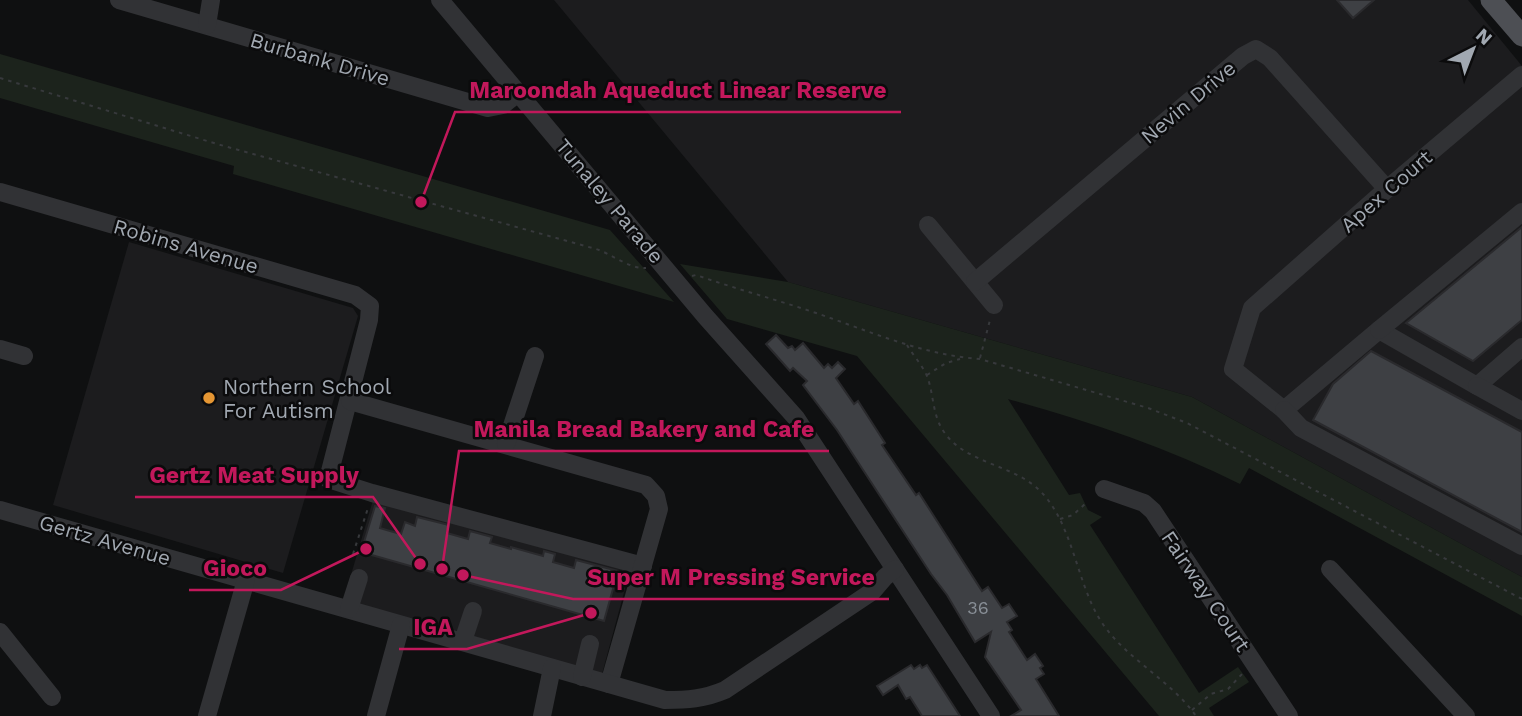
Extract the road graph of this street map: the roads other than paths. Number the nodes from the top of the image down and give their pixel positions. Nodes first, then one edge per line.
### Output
1 (119, 0) edge
2 (211, 0) edge
3 (440, 0) edge
4 (1491, 0) edge
5 (207, 25) junction
6 (1522, 36) edge
7 (1522, 75) edge
8 (518, 93) junction
9 (1387, 189) junction
10 (0, 192) edge
11 (1522, 212) edge
12 (929, 225) dead end
13 (975, 282) junction
14 (994, 305) road end
15 (1379, 330) junction
16 (1522, 347) edge
17 (0, 349) edge
18 (535, 355) dead end
19 (24, 356) dead end
20 (1477, 386) junction
21 (350, 401) junction
22 (1284, 410) junction
23 (1522, 411) edge
24 (506, 444) junction
25 (1104, 489) dead end
26 (0, 510) edge
27 (1522, 546) edge
28 (643, 566) junction
29 (1330, 569) dead end
30 (898, 574) junction
31 (359, 578) dead end
32 (246, 580) junction
33 (349, 609) junction
34 (473, 611) dead end
35 (401, 625) junction
36 (0, 632) edge
37 (463, 641) junction
38 (590, 644) dead end
39 (552, 668) junction
40 (582, 677) junction
41 (609, 684) junction
42 (52, 696) dead end
43 (207, 716) edge
44 (376, 716) edge
45 (542, 716) edge
46 (991, 716) edge
47 (1289, 716) edge
48 (1466, 716) edge

1 - 5 street, Burbank Drive
2 - 5 street
3 - 8 street, Tunaley Parade
4 - 6 main road
5 - 8 street, Burbank Drive
7 - 9 street, Apex Court
8 - 30 street, Tunaley Parade
9 - 13 street, Nevin Drive
9 - 22 street, Apex Court
10 - 21 street, Robins Avenue
11 - 15 street
12 - 13 street
13 - 14 street
15 - 20 street
15 - 22 street
16 - 20 street
17 - 19 street
18 - 24 street
20 - 23 street
21 - 24 street
21 - 28 street
22 - 27 street
24 - 28 street
25 - 47 street, Fairway Court
26 - 32 street, Gertz Avenue
28 - 41 street
29 - 48 street
30 - 41 street, Gertz Avenue
30 - 46 street, Tunaley Parade
31 - 33 street
32 - 33 street, Gertz Avenue
32 - 43 street
33 - 35 street, Gertz Avenue
34 - 37 street
35 - 37 street, Gertz Avenue
35 - 44 street
36 - 42 street
37 - 39 street, Gertz Avenue
38 - 40 street
39 - 40 street, Gertz Avenue
39 - 45 street
40 - 41 street, Gertz Avenue

